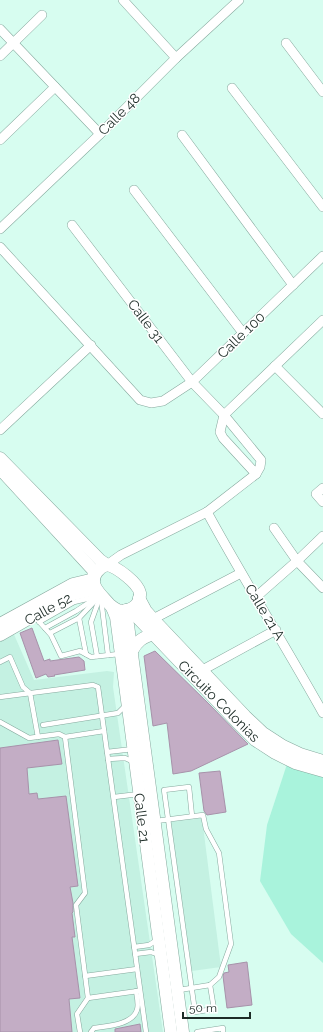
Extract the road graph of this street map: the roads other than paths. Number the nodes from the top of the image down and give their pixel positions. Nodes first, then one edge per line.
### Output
1 (123, 0) edge
2 (233, 2) edge
3 (42, 15) dead end
4 (0, 29) edge
5 (286, 43) dead end
6 (14, 44) junction
7 (0, 56) edge
8 (176, 58) junction
9 (55, 87) junction
10 (232, 88) dead end
11 (323, 92) edge
12 (100, 134) junction
13 (182, 135) dead end
14 (0, 140) edge
15 (134, 190) dead end
16 (323, 207) edge
17 (72, 225) dead end
18 (0, 230) edge
19 (0, 247) edge
20 (323, 256) edge
21 (293, 285) junction
22 (323, 320) edge
23 (243, 333) junction
24 (91, 345) junction
25 (275, 366) junction
26 (192, 382) junction
27 (323, 414) edge
28 (224, 415) junction
29 (0, 430) edge
30 (0, 458) edge
31 (0, 470) edge
32 (256, 474) junction
33 (319, 491) edge
34 (323, 502) edge
35 (207, 512) junction
36 (274, 528) dead end
37 (323, 536) edge
38 (130, 551) junction
39 (297, 561) junction
40 (107, 565) junction
41 (122, 573) junction
42 (241, 573) junction
43 (94, 577) junction
44 (323, 588) edge
45 (99, 593) junction
46 (256, 597) junction
47 (110, 605) junction
48 (133, 605) junction
49 (35, 615) junction
50 (80, 618) junction
51 (153, 619) junction
52 (0, 624) edge
53 (45, 628) junction
54 (276, 630) junction
55 (50, 633) junction
56 (154, 634) junction
57 (0, 635) edge
58 (126, 652) junction
59 (86, 654) junction
60 (108, 655) junction
61 (97, 656) junction
62 (0, 662) edge
63 (197, 673) junction
64 (30, 693) junction
65 (0, 697) edge
66 (127, 703) junction
67 (323, 713) edge
68 (102, 715) junction
69 (0, 722) edge
70 (44, 725) dead end
71 (104, 731) junction
72 (38, 737) junction
73 (65, 737) junction
74 (139, 748) junction
75 (107, 752) junction
76 (108, 759) junction
77 (323, 761) edge
78 (135, 763) junction
79 (323, 771) edge
80 (139, 794) junction
81 (114, 797) junction
82 (167, 811) junction
83 (192, 816) junction
84 (154, 817) junction
85 (168, 819) junction
86 (153, 857) junction
87 (158, 939) junction
88 (134, 947) junction
89 (135, 954) junction
90 (161, 956) junction
91 (137, 969) junction
92 (85, 976) junction
93 (210, 985) junction
94 (191, 988) junction
95 (177, 990) junction
96 (138, 991) junction
97 (88, 998) junction
98 (80, 1032) edge
99 (91, 1032) edge
100 (146, 1032) edge
101 (170, 1032) edge
102 (183, 1032) edge
103 (197, 1032) edge
104 (223, 1032) edge

1 - 8 street
2 - 8 street, Calle 48
3 - 6 street
4 - 6 street
5 - 11 street
6 - 7 street
6 - 9 street
8 - 12 street, Calle 48
9 - 12 street
9 - 14 street
10 - 16 street
12 - 18 street, Calle 48
13 - 21 street
15 - 23 street
17 - 26 street, Calle 31
19 - 24 street
20 - 21 street, Calle 100
21 - 23 street, Calle 100
22 - 25 street
23 - 26 street, Calle 100
24 - 26 street, Calle 100
24 - 29 street
25 - 27 street
25 - 28 street
26 - 28 street, Calle 31
28 - 32 street
28 - 32 street, Calle 31
30 - 40 street
31 - 43 street
32 - 35 street
33 - 34 street
35 - 38 street
35 - 42 street, Calle 21 A
36 - 39 street
37 - 39 street
38 - 40 street
38 - 41 street
39 - 44 street
39 - 46 street
40 - 41 street
40 - 43 street
41 - 48 street
42 - 46 street, Calle 21 A
42 - 51 street
43 - 45 street
43 - 49 street, Calle 52
45 - 47 street
45 - 49 street, Calle 52
45 - 50 lane
45 - 53 lane
45 - 60 lane
45 - 61 lane
46 - 54 street, Calle 21 A
47 - 48 street
47 - 58 street, Calle 21
48 - 51 street, Circuito Colonias
48 - 56 street, Circuito Colonias
48 - 58 street, Calle 21
49 - 52 street, Calle 52
49 - 53 lane
49 - 57 street, Calle 52
50 - 55 lane
50 - 59 lane
51 - 63 street, Circuito Colonias
53 - 55 lane
54 - 63 street
54 - 67 street, Calle 21 A
55 - 59 lane
56 - 58 street
56 - 63 street, Circuito Colonias
58 - 60 lane
58 - 66 street, Calle 21
58 - 74 street, Calle 21
59 - 61 lane
60 - 61 lane
62 - 64 lane
63 - 77 street, Circuito Colonias
63 - 79 street, Circuito Colonias
64 - 65 lane
64 - 68 lane
64 - 72 lane
66 - 68 lane
66 - 74 street, Calle 21
68 - 70 lane
68 - 71 lane
69 - 72 lane
71 - 73 lane
71 - 75 lane
72 - 73 lane
73 - 92 lane
74 - 75 lane
74 - 78 street, Calle 21
74 - 84 street, Calle 21
75 - 76 lane
76 - 78 lane
76 - 81 lane
78 - 80 street, Calle 21
80 - 81 lane
80 - 86 street, Calle 21
81 - 88 lane
82 - 83 lane
82 - 84 lane
82 - 85 lane
83 - 85 lane
83 - 93 lane
84 - 85 lane
84 - 86 street, Calle 21
85 - 94 lane
86 - 87 street, Calle 21
86 - 95 street, Calle 21
87 - 88 lane
87 - 90 street, Calle 21
88 - 89 lane
89 - 90 lane
89 - 91 lane
90 - 101 street, Calle 21
91 - 92 lane
91 - 96 lane
92 - 97 lane
93 - 94 lane
93 - 94 lane
94 - 95 lane
95 - 102 street, Calle 21
96 - 97 lane
96 - 99 lane
96 - 100 lane
97 - 98 lane
103 - 104 lane

